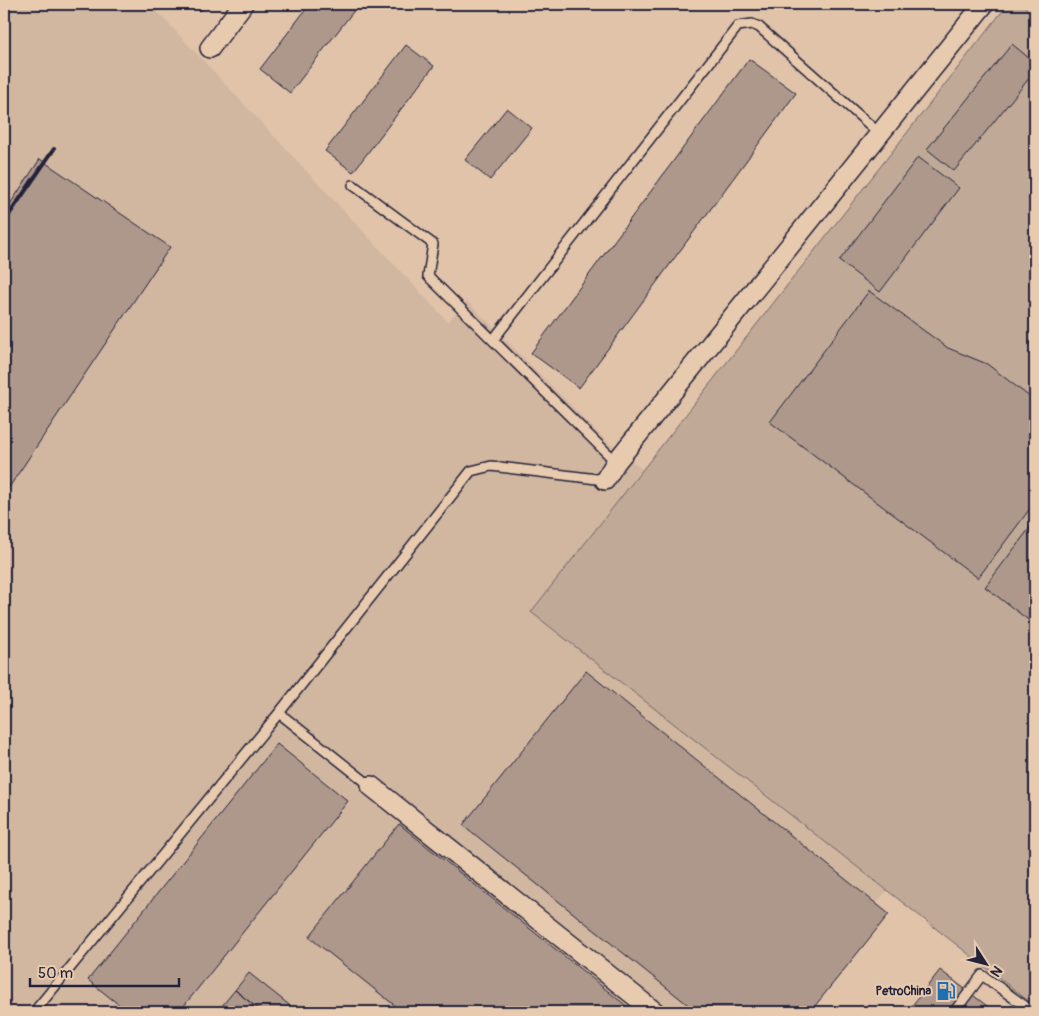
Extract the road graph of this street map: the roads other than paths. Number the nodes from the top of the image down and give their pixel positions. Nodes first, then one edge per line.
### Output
1 (243, 4) edge
2 (984, 4) edge
3 (210, 48) dead end
4 (880, 134) junction
5 (353, 185) dead end
6 (493, 340) junction
7 (616, 462) junction
8 (605, 480) joint
9 (279, 713) junction
10 (371, 786) joint
11 (34, 1012) edge
12 (655, 1012) edge
13 (954, 1012) edge
14 (1033, 1012) edge

1 - 3 street
2 - 4 street
4 - 6 lane
4 - 7 street
5 - 6 lane
6 - 7 lane
7 - 8 street
8 - 9 lane
9 - 10 lane
9 - 11 lane
10 - 12 street
13 - 14 lane

